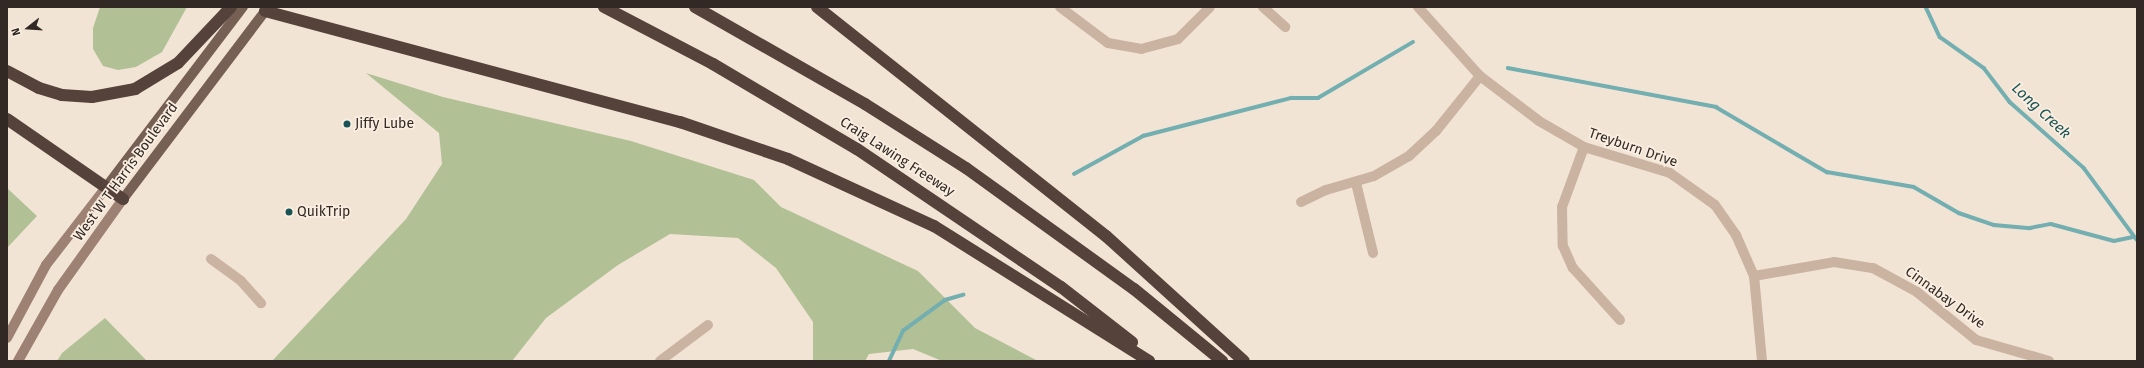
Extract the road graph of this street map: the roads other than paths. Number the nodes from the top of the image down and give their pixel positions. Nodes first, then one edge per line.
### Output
1 (231, 7) edge
2 (243, 7) edge
3 (604, 7) edge
4 (695, 7) edge
5 (817, 7) edge
6 (1060, 7) edge
7 (1210, 7) edge
8 (1263, 7) edge
9 (1418, 7) edge
10 (267, 9) edge
11 (1284, 27) dead end
12 (7, 71) edge
13 (1480, 76) junction
14 (7, 119) edge
15 (1584, 147) junction
16 (1356, 183) junction
17 (107, 186) junction
18 (123, 199) junction
19 (1301, 202) dead end
20 (1373, 253) dead end
21 (211, 259) dead end
22 (1754, 276) junction
23 (260, 303) dead end
24 (1620, 320) dead end
25 (708, 325) dead end
26 (7, 338) edge
27 (18, 361) edge
28 (660, 361) edge
29 (1149, 361) edge
30 (1155, 361) edge
31 (1222, 361) edge
32 (1244, 361) edge
33 (1762, 361) edge
34 (2049, 361) edge

1 - 12 highway
2 - 17 main road, West W T Harris Boulevard
3 - 30 highway, Craig Lawing Freeway
4 - 31 highway, Craig Lawing Freeway
5 - 32 highway
6 - 7 street
8 - 11 street
9 - 13 street, Treyburn Drive
10 - 18 main road, West W T Harris Boulevard
10 - 29 highway
13 - 15 street, Treyburn Drive
13 - 16 street
14 - 17 highway
15 - 22 street, Treyburn Drive
15 - 24 street
16 - 19 street
16 - 20 street
17 - 18 highway
17 - 26 main road, West W T Harris Boulevard
18 - 27 main road, West W T Harris Boulevard
21 - 23 street
22 - 33 street, Treyburn Drive
22 - 34 street, Cinnabay Drive
25 - 28 street

